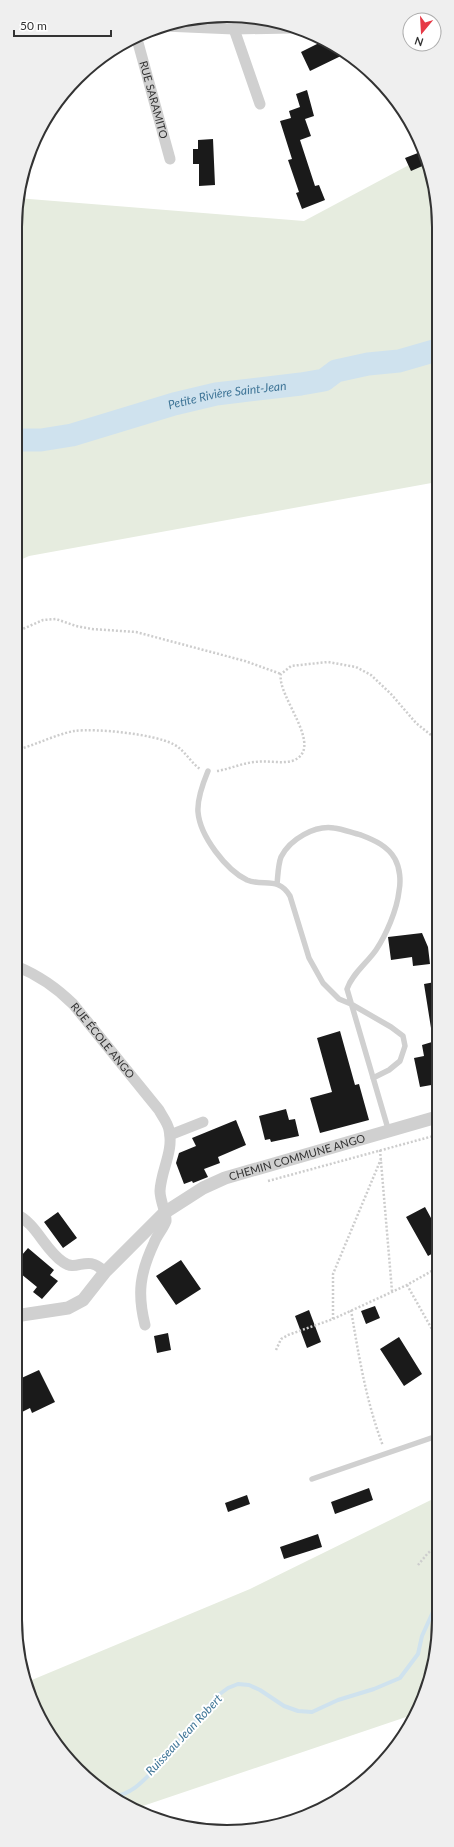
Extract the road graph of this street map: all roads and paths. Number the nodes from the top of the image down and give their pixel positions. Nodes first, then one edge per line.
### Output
1 (183, 27) edge
2 (277, 28) edge
3 (234, 29) junction
4 (138, 42) edge
5 (260, 104) dead end
6 (170, 160) dead end
7 (22, 629) edge
8 (281, 674) junction
9 (432, 736) edge
10 (22, 748) edge
11 (208, 771) junction
12 (277, 884) junction
13 (22, 969) edge
14 (351, 1004) junction
15 (373, 1078) junction
16 (432, 1119) edge
17 (203, 1122) dead end
18 (389, 1132) junction
19 (170, 1135) junction
20 (432, 1136) edge
21 (380, 1150) junction
22 (381, 1159) junction
23 (268, 1181) dead end
24 (164, 1213) junction
25 (22, 1218) edge
26 (432, 1271) edge
27 (106, 1272) junction
28 (407, 1285) junction
29 (392, 1291) junction
30 (351, 1310) junction
31 (22, 1315) edge
32 (333, 1319) junction
33 (145, 1325) dead end
34 (432, 1329) edge
35 (276, 1350) dead end
36 (432, 1438) edge
37 (386, 1454) junction
38 (312, 1479) dead end
39 (432, 1550) edge
40 (418, 1565) dead end

1 - 3 street
2 - 3 street
3 - 5 street
4 - 6 street, RUE SARAMITO
7 - 8 path
8 - 9 path
8 - 11 path
10 - 11 path
11 - 12 lane
12 - 14 lane
12 - 14 lane
13 - 19 street, RUE ÉCOLE ANGO
14 - 15 lane
14 - 15 lane
15 - 18 lane
16 - 18 street, CHEMIN COMMUNE ANGO
17 - 19 street
18 - 24 street, CHEMIN COMMUNE ANGO
19 - 24 street, RUE ÉCOLE ANGO
20 - 21 path
21 - 22 path
21 - 23 path
22 - 29 path
22 - 32 path
24 - 27 street, CHEMIN COMMUNE ANGO
24 - 33 street
25 - 27 street
26 - 28 path
27 - 31 street, CHEMIN COMMUNE ANGO
28 - 29 path
28 - 34 path
29 - 30 path
30 - 32 path
30 - 37 path
32 - 35 path
36 - 37 lane
37 - 38 lane
39 - 40 path

